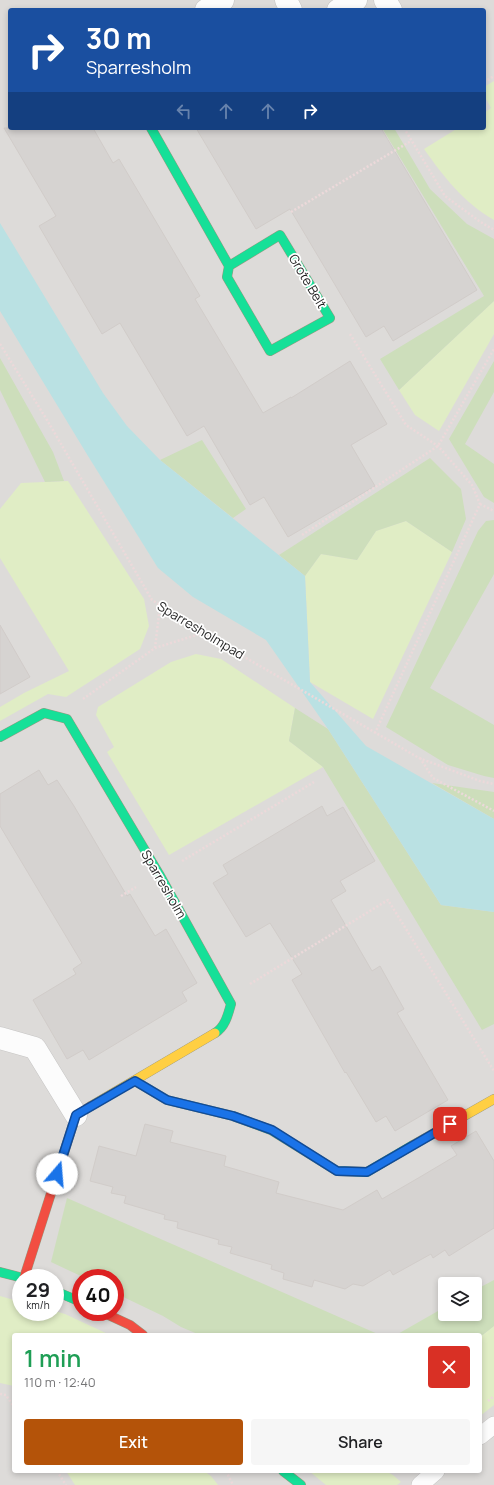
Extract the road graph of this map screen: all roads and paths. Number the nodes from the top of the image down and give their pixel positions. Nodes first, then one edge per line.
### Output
1 (223, 0) edge
2 (356, 0) edge
3 (209, 8) edge
4 (342, 8) edge
5 (152, 130) edge
6 (406, 130) edge
7 (411, 141) junction
8 (494, 230) edge
9 (280, 235) junction
10 (229, 266) junction
11 (330, 318) junction
12 (0, 344) edge
13 (494, 349) edge
14 (438, 446) junction
15 (480, 504) junction
16 (494, 511) edge
17 (302, 535) dead end
18 (160, 606) junction
19 (203, 633) junction
20 (155, 648) junction
21 (67, 719) junction
22 (375, 733) junction
23 (0, 737) edge
24 (419, 758) junction
25 (314, 782) dead end
26 (494, 784) edge
27 (494, 810) edge
28 (159, 874) junction
29 (121, 896) dead end
30 (228, 997) junction
31 (0, 1038) edge
32 (494, 1071) edge
33 (135, 1081) junction
34 (493, 1102) edge
35 (76, 1115) junction
36 (26, 1269) edge
37 (0, 1272) edge
38 (12, 1275) edge
39 (121, 1321) edge
40 (140, 1333) edge
41 (0, 1394) edge
42 (12, 1404) edge
43 (494, 1425) edge
44 (482, 1434) edge
45 (57, 1473) edge
46 (227, 1473) edge
47 (284, 1473) edge
48 (286, 1473) edge
49 (434, 1473) edge
50 (66, 1485) edge
51 (233, 1485) edge
52 (290, 1485) edge
53 (301, 1485) edge
54 (420, 1485) edge

1 - 3 street
2 - 4 street
5 - 10 street, Grote Belt
6 - 7 path
7 - 8 path
7 - 9 path
9 - 10 street
9 - 11 street, Grote Belt
10 - 11 street, Grote Belt
11 - 14 path
12 - 18 path, Sparresholmpad
13 - 14 path
14 - 15 path
14 - 17 path
15 - 16 path
15 - 22 path
18 - 19 path, Sparresholmpad
18 - 20 path
19 - 20 path
19 - 22 path, Sparresholmpad
20 - 21 path
21 - 23 street
21 - 28 street, Sparresholm
22 - 24 path, Sparresholmpad
24 - 26 path, Sparresholmpad
24 - 27 path
25 - 28 path
28 - 29 path
28 - 30 street, Sparresholm
30 - 32 path
30 - 33 street
31 - 35 street
33 - 34 street
33 - 35 street
35 - 36 street
37 - 38 street
39 - 40 street
41 - 42 path
43 - 44 lane
45 - 50 path
46 - 51 path
47 - 52 street
48 - 53 street
49 - 54 lane

